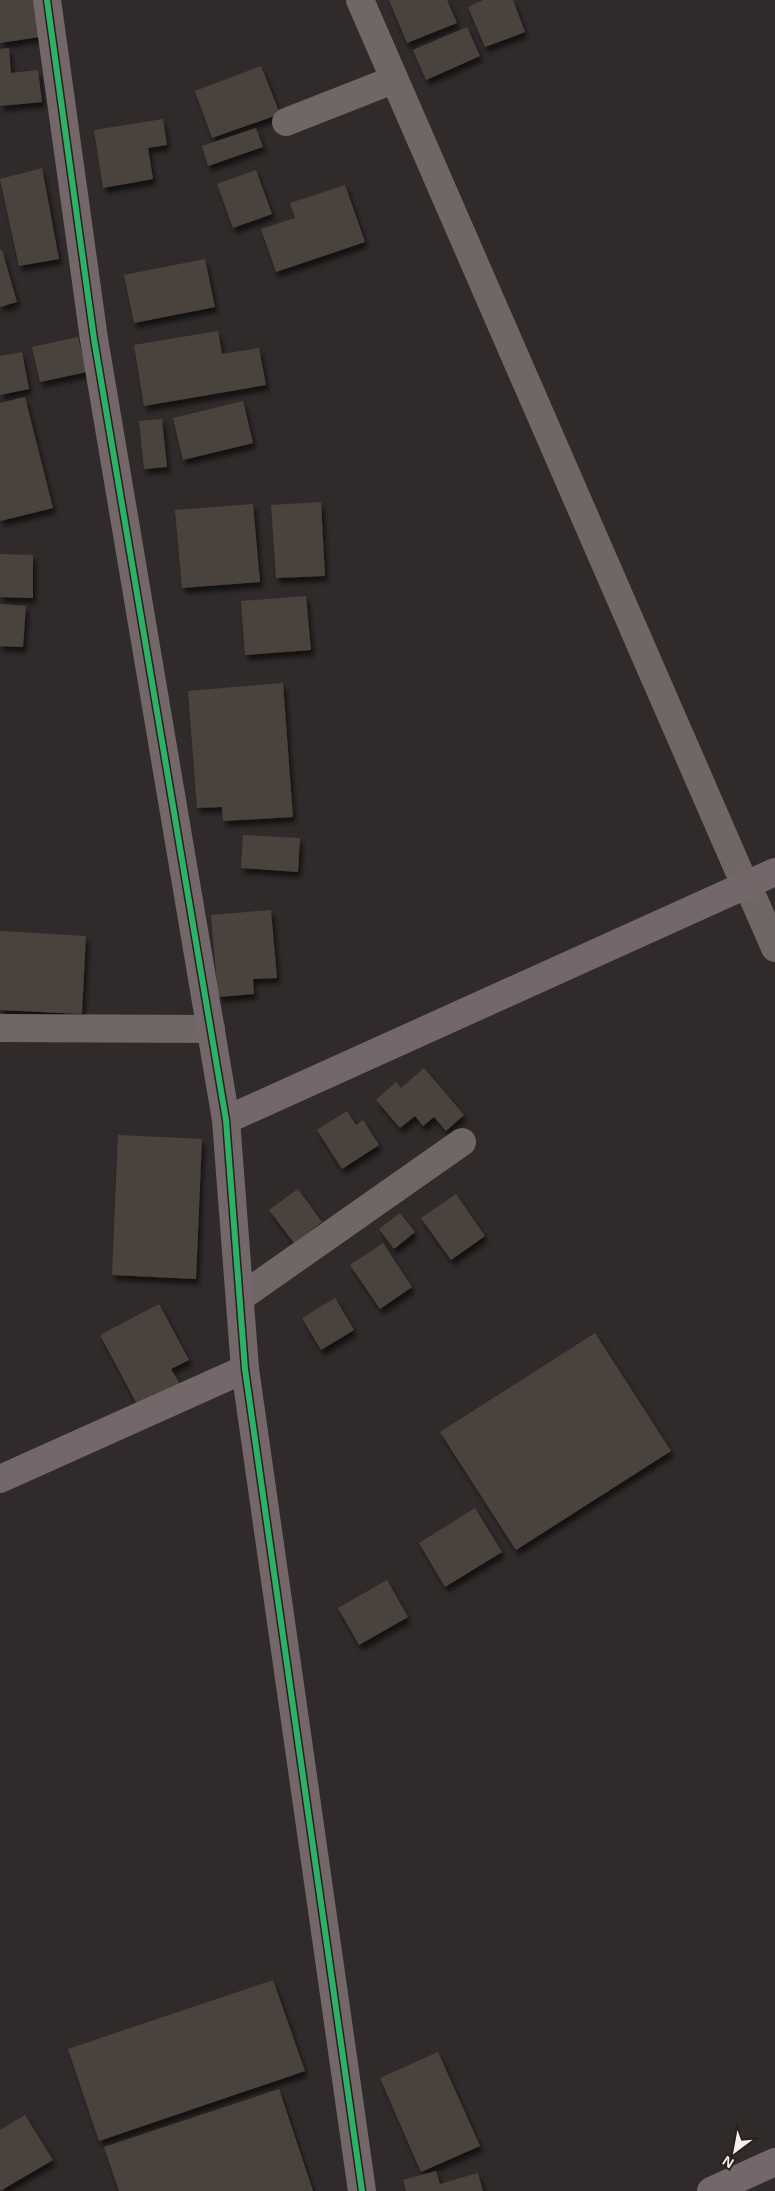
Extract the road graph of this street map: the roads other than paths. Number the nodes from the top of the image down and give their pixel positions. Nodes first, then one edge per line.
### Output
1 (47, 0) edge
2 (360, 0) edge
3 (393, 80) junction
4 (286, 122) dead end
5 (775, 872) edge
6 (745, 885) junction
7 (775, 948) edge
8 (0, 1028) edge
9 (210, 1028) junction
10 (226, 1120) junction
11 (462, 1142) dead end
12 (241, 1297) junction
13 (246, 1369) junction
14 (0, 1479) edge
15 (775, 2162) edge
16 (362, 2191) edge
17 (711, 2191) edge

1 - 9 street
2 - 3 street
3 - 4 street
3 - 6 street
5 - 6 street
6 - 7 street
6 - 10 street
8 - 9 street
9 - 10 street
10 - 12 street
11 - 12 street
12 - 13 street
13 - 14 street
13 - 16 street
15 - 17 street

